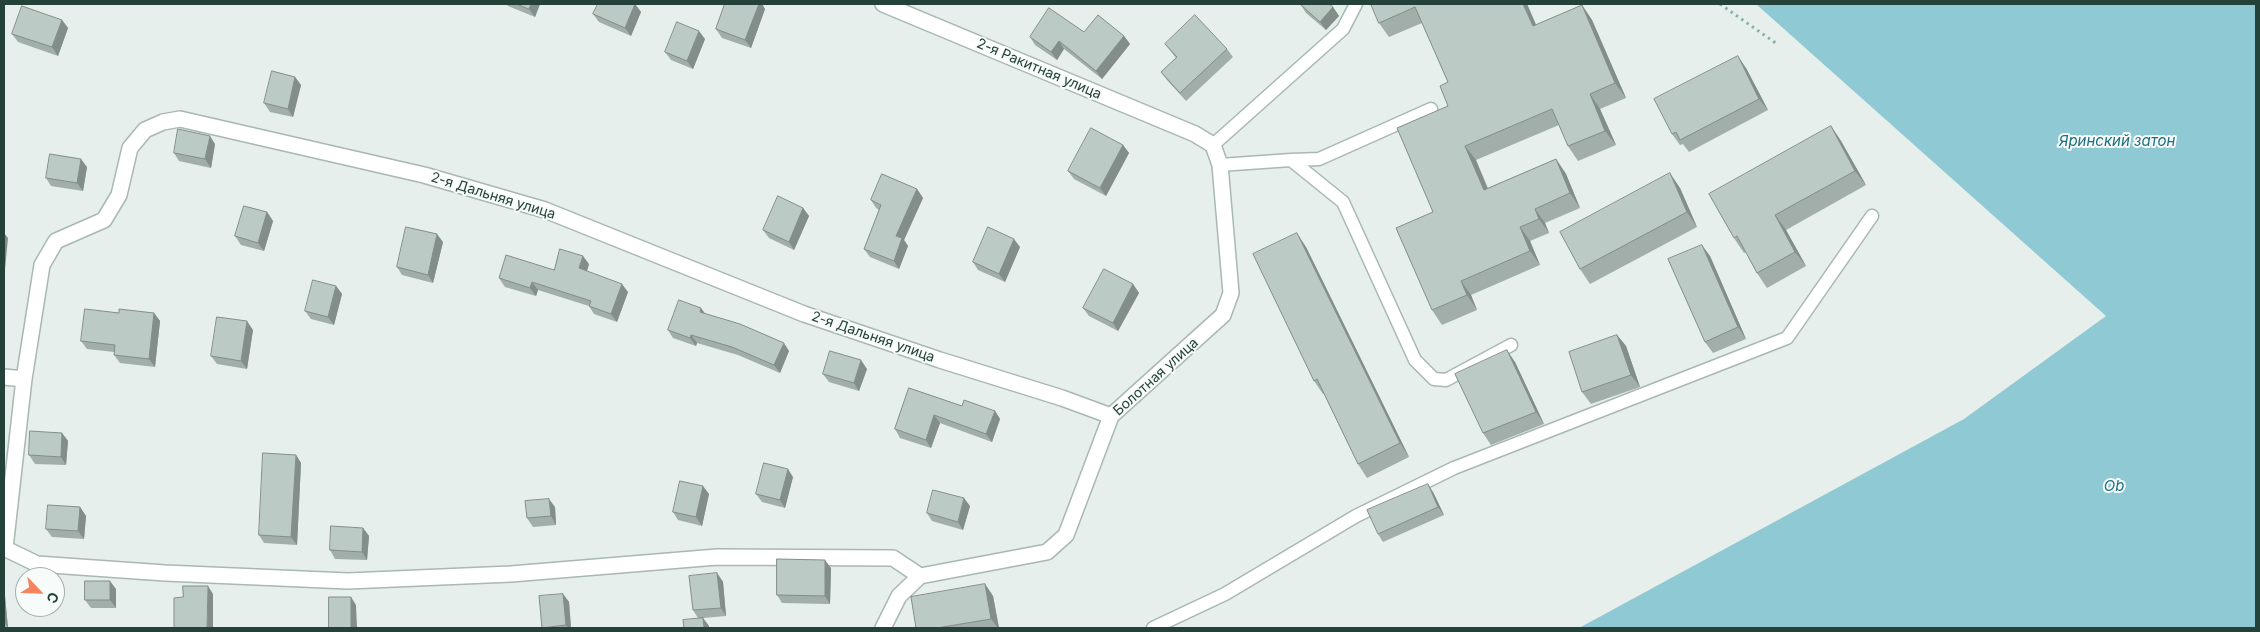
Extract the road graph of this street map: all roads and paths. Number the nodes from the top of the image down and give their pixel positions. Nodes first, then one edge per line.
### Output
1 (884, 4) edge
2 (1356, 4) edge
3 (1720, 4) edge
4 (1777, 44) dead end
5 (1430, 109) dead end
6 (1213, 145) junction
7 (1291, 160) junction
8 (1220, 165) junction
9 (1872, 216) dead end
10 (1511, 345) dead end
11 (4, 377) edge
12 (24, 379) junction
13 (1111, 416) junction
14 (4, 548) edge
15 (920, 576) junction
16 (883, 628) edge
17 (1153, 628) edge

1 - 6 street, 2-я Ракитная улица
2 - 6 lane
3 - 4 path
5 - 7 lane
6 - 8 street, Болотная улица
7 - 8 lane
7 - 10 lane
8 - 13 street, Болотная улица
9 - 17 lane
11 - 12 street
12 - 13 street, 2-я Дальняя улица
12 - 14 street, 2-я Дальняя улица
13 - 15 street, Болотная улица
14 - 15 street
15 - 16 street

